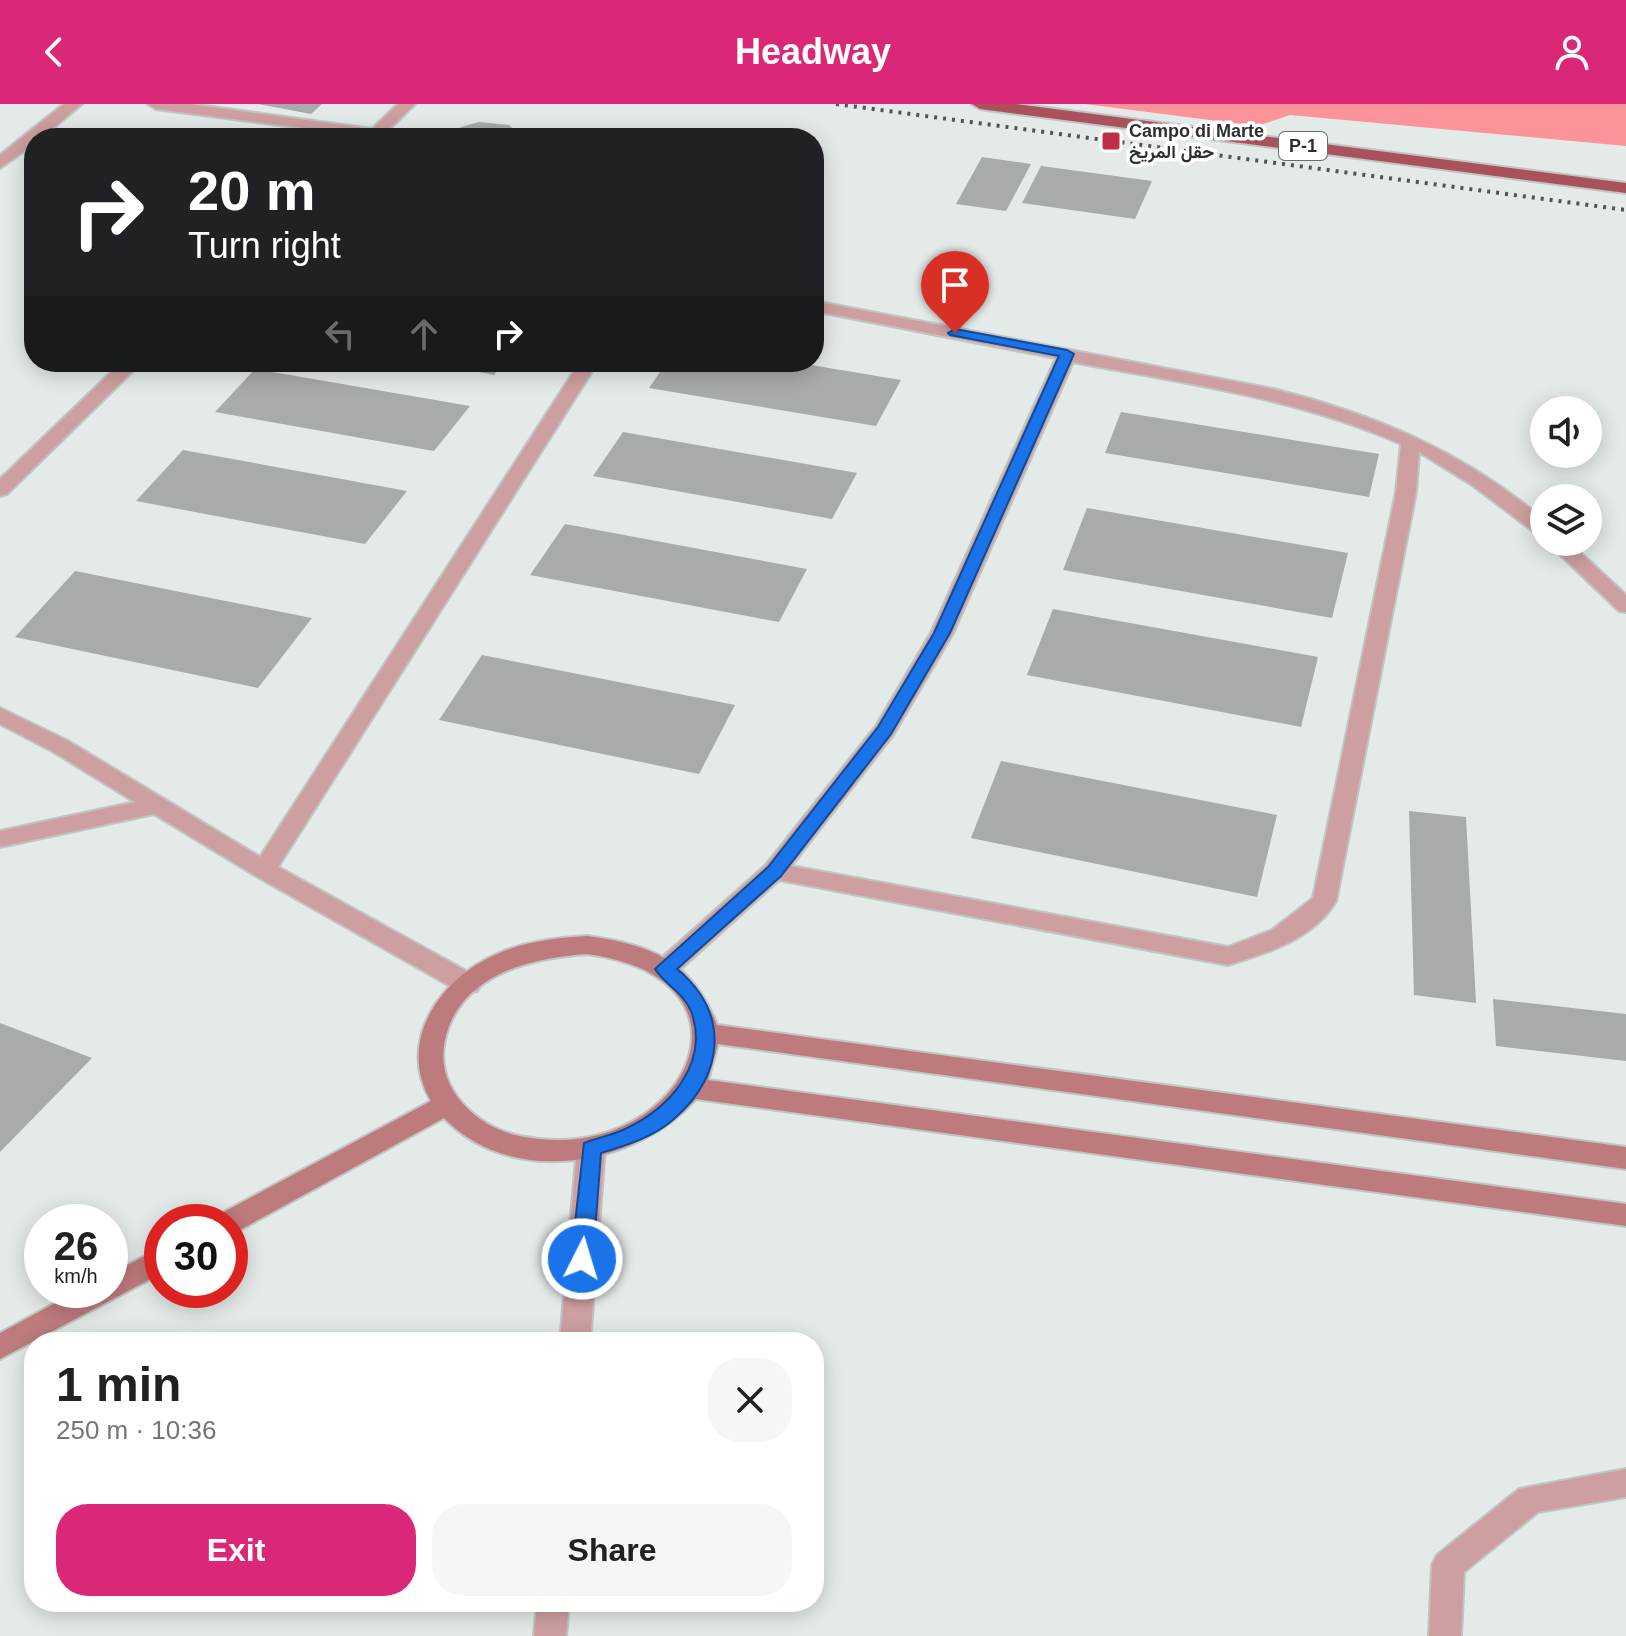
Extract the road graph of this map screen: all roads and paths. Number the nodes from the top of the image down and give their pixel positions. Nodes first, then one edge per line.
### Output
1 (74, 104) edge
2 (156, 104) edge
3 (407, 104) edge
4 (980, 104) edge
5 (44, 128) edge
6 (319, 128) edge
7 (382, 128) edge
8 (24, 144) edge
9 (0, 163) edge
10 (1626, 188) edge
11 (824, 308) edge
12 (1067, 354) junction
13 (123, 372) edge
14 (583, 372) edge
15 (1411, 440) junction
16 (0, 490) edge
17 (1530, 520) edge
18 (1572, 556) edge
19 (1626, 606) edge
20 (0, 715) edge
21 (159, 805) junction
22 (0, 839) edge
23 (264, 870) junction
24 (774, 871) junction
25 (665, 969) junction
26 (468, 984) junction
27 (706, 1033) junction
28 (691, 1088) junction
29 (446, 1105) junction
30 (591, 1148) junction
31 (1626, 1158) edge
32 (248, 1212) edge
33 (1626, 1215) edge
34 (73, 1308) edge
35 (28, 1332) edge
36 (576, 1332) edge
37 (24, 1334) edge
38 (0, 1347) edge
39 (1626, 1483) edge
40 (552, 1612) edge
41 (550, 1636) edge
42 (1445, 1636) edge

1 - 5 street
2 - 6 street
3 - 7 street
4 - 10 highway, P-1
8 - 9 street
11 - 12 street
12 - 15 street
12 - 24 street
13 - 16 street
14 - 23 street
15 - 17 street
15 - 24 street
18 - 19 street
20 - 21 street
21 - 22 street
21 - 23 street
23 - 26 street
24 - 25 street
25 - 26 main road
25 - 27 main road
26 - 29 main road
27 - 28 main road
27 - 31 main road
28 - 30 main road
28 - 33 main road
29 - 30 main road
29 - 32 main road
30 - 36 street
34 - 35 main road
37 - 38 main road
39 - 42 street
40 - 41 street

